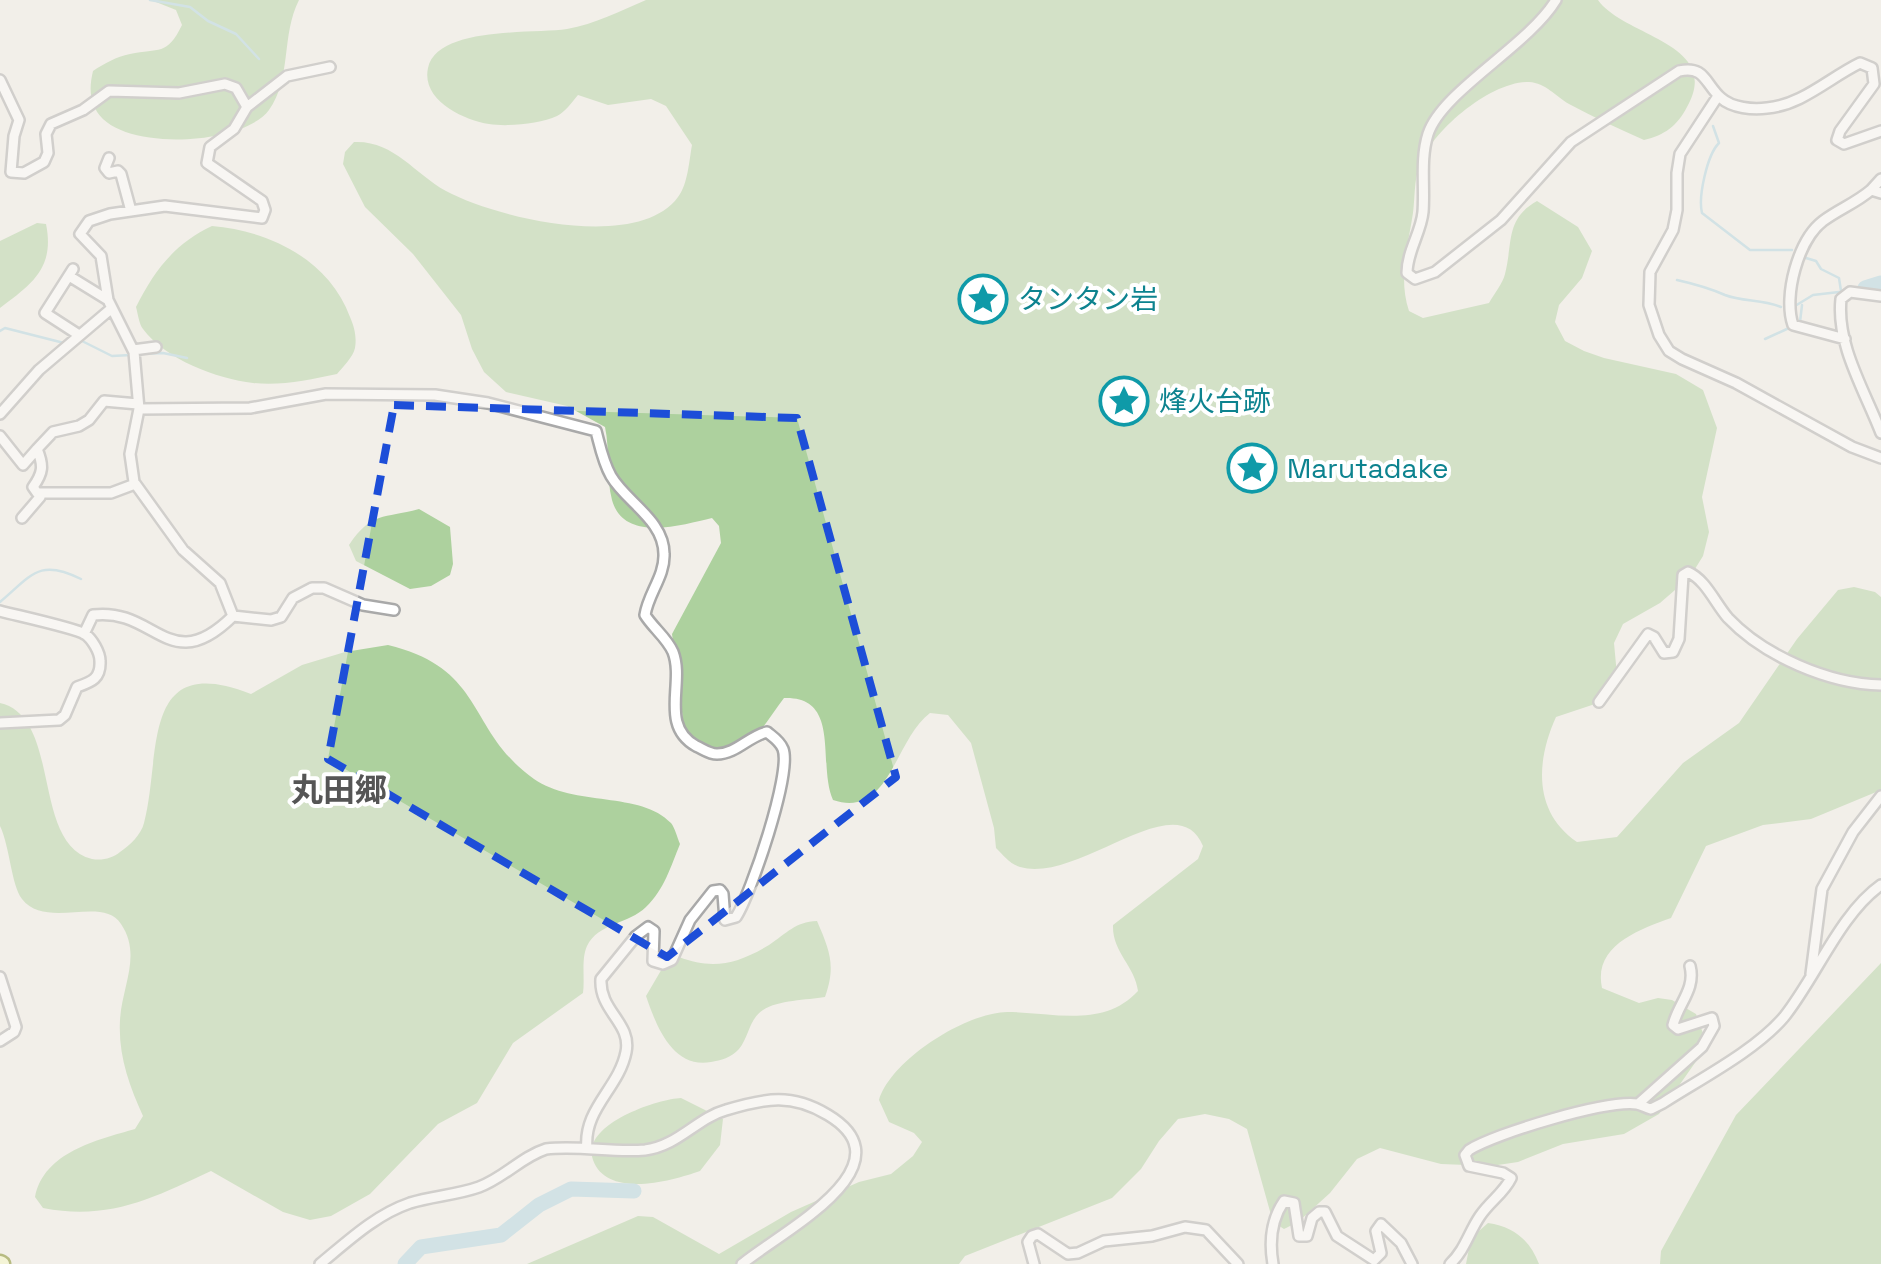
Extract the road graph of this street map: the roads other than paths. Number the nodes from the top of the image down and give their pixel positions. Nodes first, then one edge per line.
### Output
1 (1556, 0) edge
2 (330, 66) dead end
3 (0, 80) edge
4 (1718, 96) junction
5 (247, 106) junction
6 (1881, 132) edge
7 (109, 158) dead end
8 (12, 172) junction
9 (0, 178) edge
10 (1881, 179) edge
11 (1876, 191) edge
12 (131, 211) junction
13 (1881, 296) edge
14 (110, 304) junction
15 (79, 335) junction
16 (1845, 339) junction
17 (156, 347) dead end
18 (134, 353) junction
19 (138, 407) junction
20 (0, 414) edge
21 (1881, 433) edge
22 (0, 436) edge
23 (37, 450) junction
24 (1881, 458) edge
25 (135, 484) junction
26 (39, 493) junction
27 (22, 518) dead end
28 (394, 610) dead end
29 (0, 611) edge
30 (233, 616) junction
31 (84, 634) junction
32 (1881, 685) edge
33 (1599, 702) dead end
34 (0, 723) edge
35 (1881, 796) edge
36 (1881, 884) edge
37 (1690, 966) dead end
38 (0, 976) edge
39 (1811, 976) junction
40 (0, 1040) edge
41 (1638, 1104) junction
42 (587, 1148) junction
43 (320, 1264) edge
44 (742, 1264) edge
45 (1034, 1264) edge
46 (1238, 1264) edge
47 (1273, 1264) edge
48 (1412, 1264) edge
49 (1450, 1264) edge

1 - 4 street
2 - 5 street
3 - 8 street
4 - 6 street
4 - 24 street
5 - 8 street
5 - 12 street
7 - 12 street
8 - 9 street
10 - 11 street
11 - 16 street
12 - 14 street
13 - 16 street
14 - 15 street
14 - 15 street
14 - 18 street
15 - 20 street
16 - 21 street
17 - 18 street
18 - 19 street
19 - 23 street
19 - 25 street
19 - 42 street
22 - 23 street
23 - 26 street
25 - 26 street
25 - 30 street
26 - 27 street
28 - 30 street
29 - 31 street
30 - 31 street
31 - 34 street
32 - 33 street
35 - 39 street
36 - 39 street
37 - 41 street
38 - 40 street
39 - 41 street
41 - 49 street
42 - 43 street
42 - 44 street
45 - 46 street
47 - 48 street

